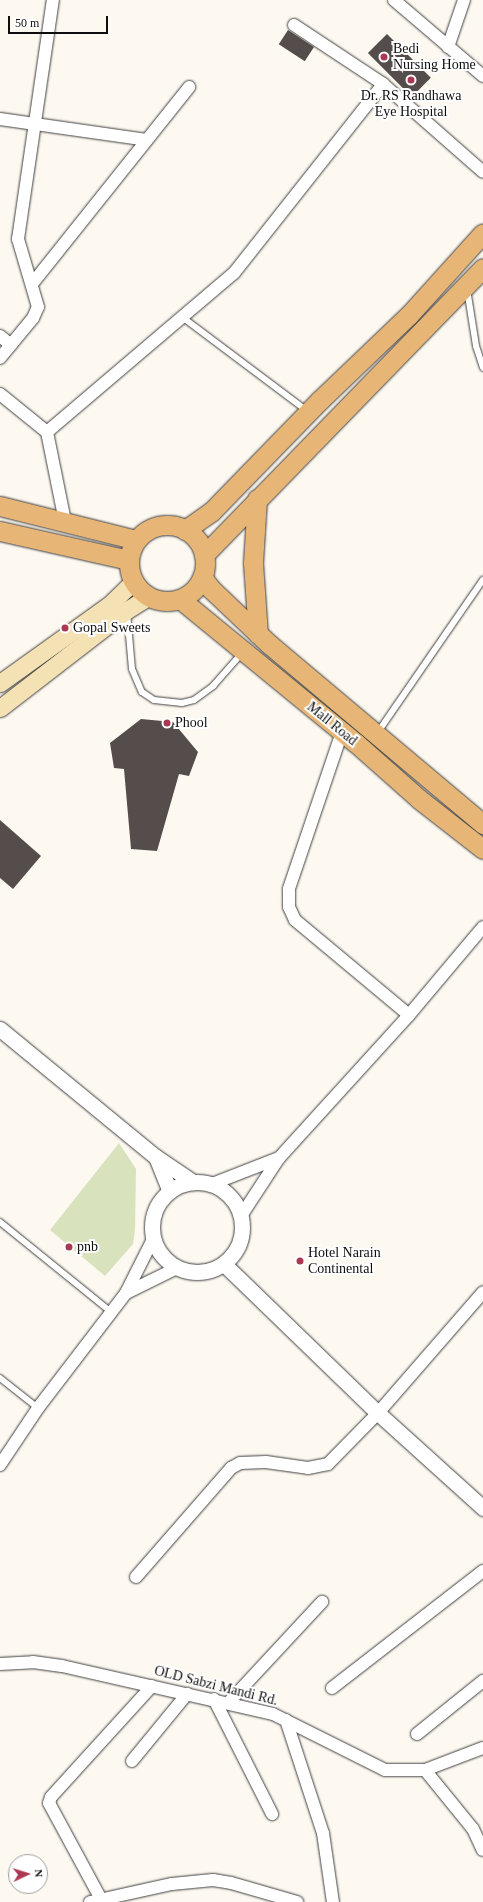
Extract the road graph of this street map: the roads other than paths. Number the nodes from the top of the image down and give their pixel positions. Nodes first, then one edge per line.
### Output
1 (53, 0) edge
2 (394, 0) edge
3 (464, 0) edge
4 (294, 25) dead end
5 (448, 46) junction
6 (483, 76) edge
7 (383, 84) junction
8 (189, 87) dead end
9 (0, 120) edge
10 (36, 124) junction
11 (147, 140) junction
12 (483, 172) edge
13 (483, 233) edge
14 (483, 268) edge
15 (32, 284) junction
16 (466, 286) junction
17 (182, 317) junction
18 (0, 336) edge
19 (11, 345) junction
20 (0, 358) edge
21 (483, 368) edge
22 (0, 394) edge
23 (308, 412) junction
24 (48, 432) junction
25 (257, 499) junction
26 (0, 506) edge
27 (65, 521) junction
28 (185, 530) junction
29 (0, 531) edge
30 (136, 540) junction
31 (204, 555) junction
32 (129, 560) junction
33 (202, 577) junction
34 (483, 580) edge
35 (133, 582) junction
36 (148, 597) junction
37 (180, 599) junction
38 (127, 610) junction
39 (258, 634) junction
40 (244, 650) junction
41 (0, 683) edge
42 (0, 708) edge
43 (342, 732) junction
44 (376, 735) junction
45 (483, 824) edge
46 (483, 849) edge
47 (483, 927) edge
48 (409, 1015) junction
49 (0, 1029) edge
50 (156, 1157) junction
51 (279, 1158) junction
52 (192, 1182) junction
53 (212, 1184) junction
54 (169, 1190) junction
55 (241, 1216) junction
56 (0, 1222) edge
57 (153, 1239) junction
58 (224, 1264) junction
59 (177, 1268) junction
60 (483, 1292) edge
61 (126, 1293) junction
62 (112, 1312) junction
63 (0, 1378) edge
64 (38, 1408) junction
65 (378, 1413) junction
66 (2, 1460) edge
67 (483, 1508) edge
68 (483, 1571) edge
69 (136, 1577) dead end
70 (322, 1602) dead end
71 (0, 1664) edge
72 (483, 1681) edge
73 (152, 1686) junction
74 (332, 1688) dead end
75 (187, 1694) junction
76 (214, 1699) junction
77 (229, 1702) junction
78 (286, 1720) junction
79 (417, 1734) dead end
80 (483, 1748) edge
81 (132, 1761) dead end
82 (425, 1770) junction
83 (272, 1814) dead end
84 (483, 1850) edge
85 (96, 1901) edge
86 (297, 1902) edge
87 (333, 1902) edge

1 - 10 street
2 - 5 street
3 - 5 street
4 - 7 street
5 - 6 street
7 - 12 street
7 - 17 street
8 - 11 street
9 - 10 street
10 - 11 street
10 - 15 street
11 - 15 street
13 - 23 main road
14 - 16 main road
15 - 19 street
16 - 21 lane
16 - 25 main road
17 - 23 lane
17 - 24 street
18 - 19 street
19 - 20 street
22 - 24 street
23 - 28 main road
24 - 27 street
25 - 31 main road
25 - 39 main road
26 - 27 main road
27 - 30 main road
28 - 30 main road
28 - 31 main road
29 - 32 main road
30 - 32 main road
31 - 33 main road
32 - 35 main road
33 - 37 main road
33 - 39 main road, Mall Road
34 - 44 lane
35 - 36 main road
35 - 41 main road
36 - 37 main road
36 - 38 main road
37 - 40 main road, Mall Road
38 - 40 lane
38 - 42 main road
39 - 44 main road, Mall Road
40 - 43 main road, Mall Road
43 - 46 main road, Mall Road
43 - 48 street
44 - 45 main road, Mall Road
47 - 48 street
48 - 51 street
49 - 50 street
50 - 52 street
50 - 54 street
51 - 53 street
51 - 55 street
52 - 53 street
52 - 54 street
53 - 55 street
54 - 57 street
55 - 58 street
56 - 62 lane
57 - 59 street
57 - 61 street
58 - 59 street
58 - 65 street
59 - 61 street
60 - 65 street
61 - 62 street
62 - 64 street
63 - 64 lane
64 - 66 street
65 - 67 street
65 - 69 street
68 - 74 street
70 - 77 street
71 - 73 street, OLD Sabzi Mandi Rd.
72 - 79 street
73 - 75 street, OLD Sabzi Mandi Rd.
73 - 85 street
75 - 76 street, OLD Sabzi Mandi Rd.
75 - 81 street
76 - 77 street, OLD Sabzi Mandi Rd.
76 - 83 street
77 - 78 street, OLD Sabzi Mandi Rd.
78 - 82 street, OLD Sabzi Mandi Rd.
78 - 87 street
80 - 82 street, OLD Sabzi Mandi Rd.
82 - 84 street
85 - 86 street

